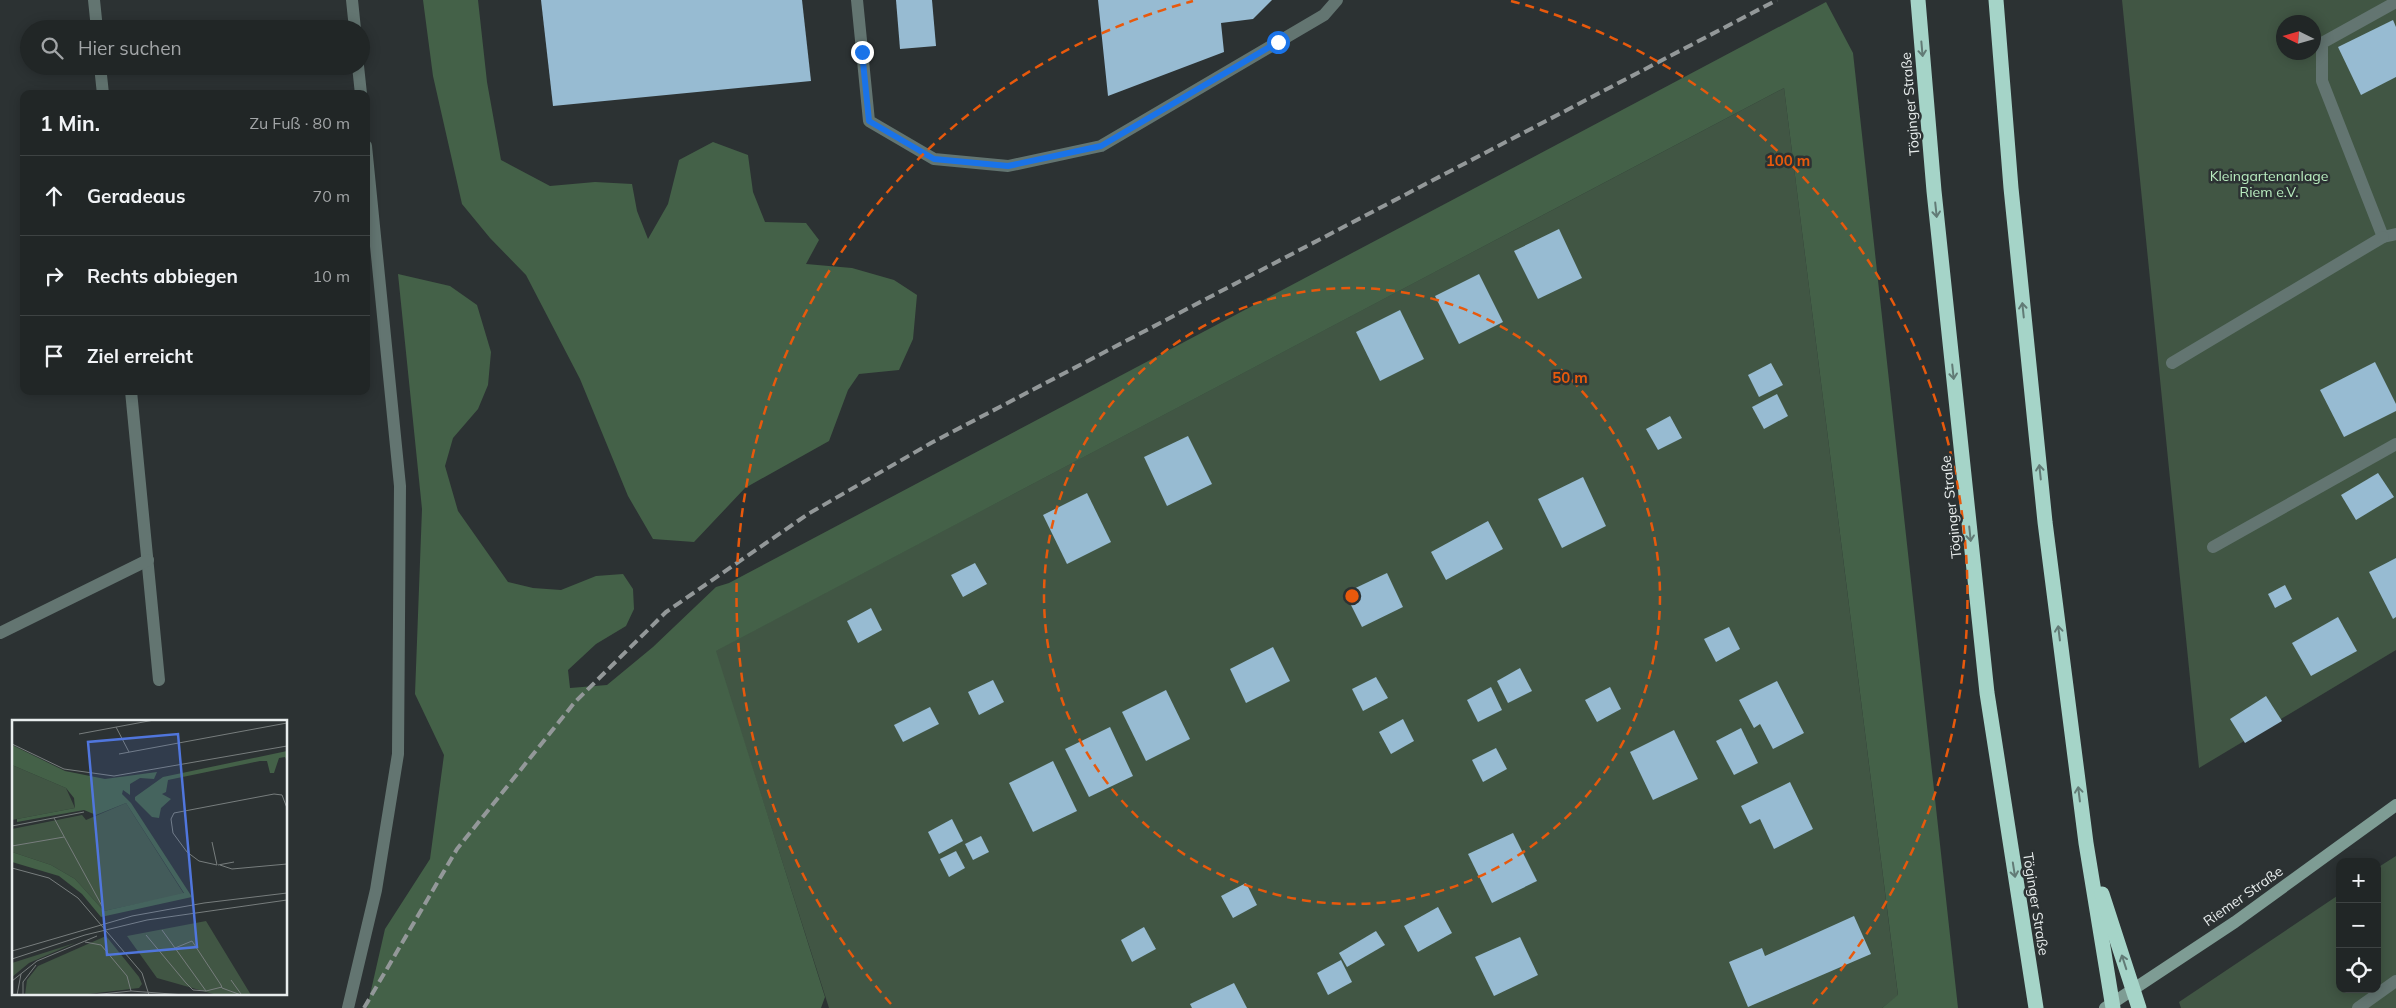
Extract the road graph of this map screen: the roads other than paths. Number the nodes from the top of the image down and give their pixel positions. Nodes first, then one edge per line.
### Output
1 (94, 0) edge
2 (352, 0) edge
3 (857, 0) edge
4 (1337, 0) edge
5 (1918, 0) edge
6 (1996, 0) edge
7 (2396, 2) edge
8 (96, 20) edge
9 (354, 20) edge
10 (101, 75) edge
11 (359, 75) edge
12 (103, 90) edge
13 (361, 90) edge
14 (370, 186) edge
15 (2396, 234) edge
16 (2383, 237) junction
17 (2172, 363) dead end
18 (132, 395) edge
19 (2396, 444) edge
20 (2213, 547) dead end
21 (148, 560) junction
22 (0, 633) edge
23 (159, 680) dead end
24 (2396, 805) edge
25 (2086, 843) junction
26 (2396, 981) edge
27 (348, 1008) edge
28 (2036, 1008) edge
29 (2106, 1008) edge
30 (2113, 1008) edge
31 (2138, 1008) edge
32 (2358, 1008) edge

1 - 8 lane
2 - 9 lane
3 - 4 lane
5 -> 28 highway, Töginger Straße
25 -> 6 highway
7 - 16 lane
10 - 12 lane
11 - 13 lane
14 - 27 lane
15 - 16 lane
16 - 17 lane
18 - 21 lane
19 - 20 lane
21 - 22 lane
21 - 23 lane
24 - 29 street, Riemer Straße
25 - 30 highway
31 -> 25 highway
26 - 32 lane

